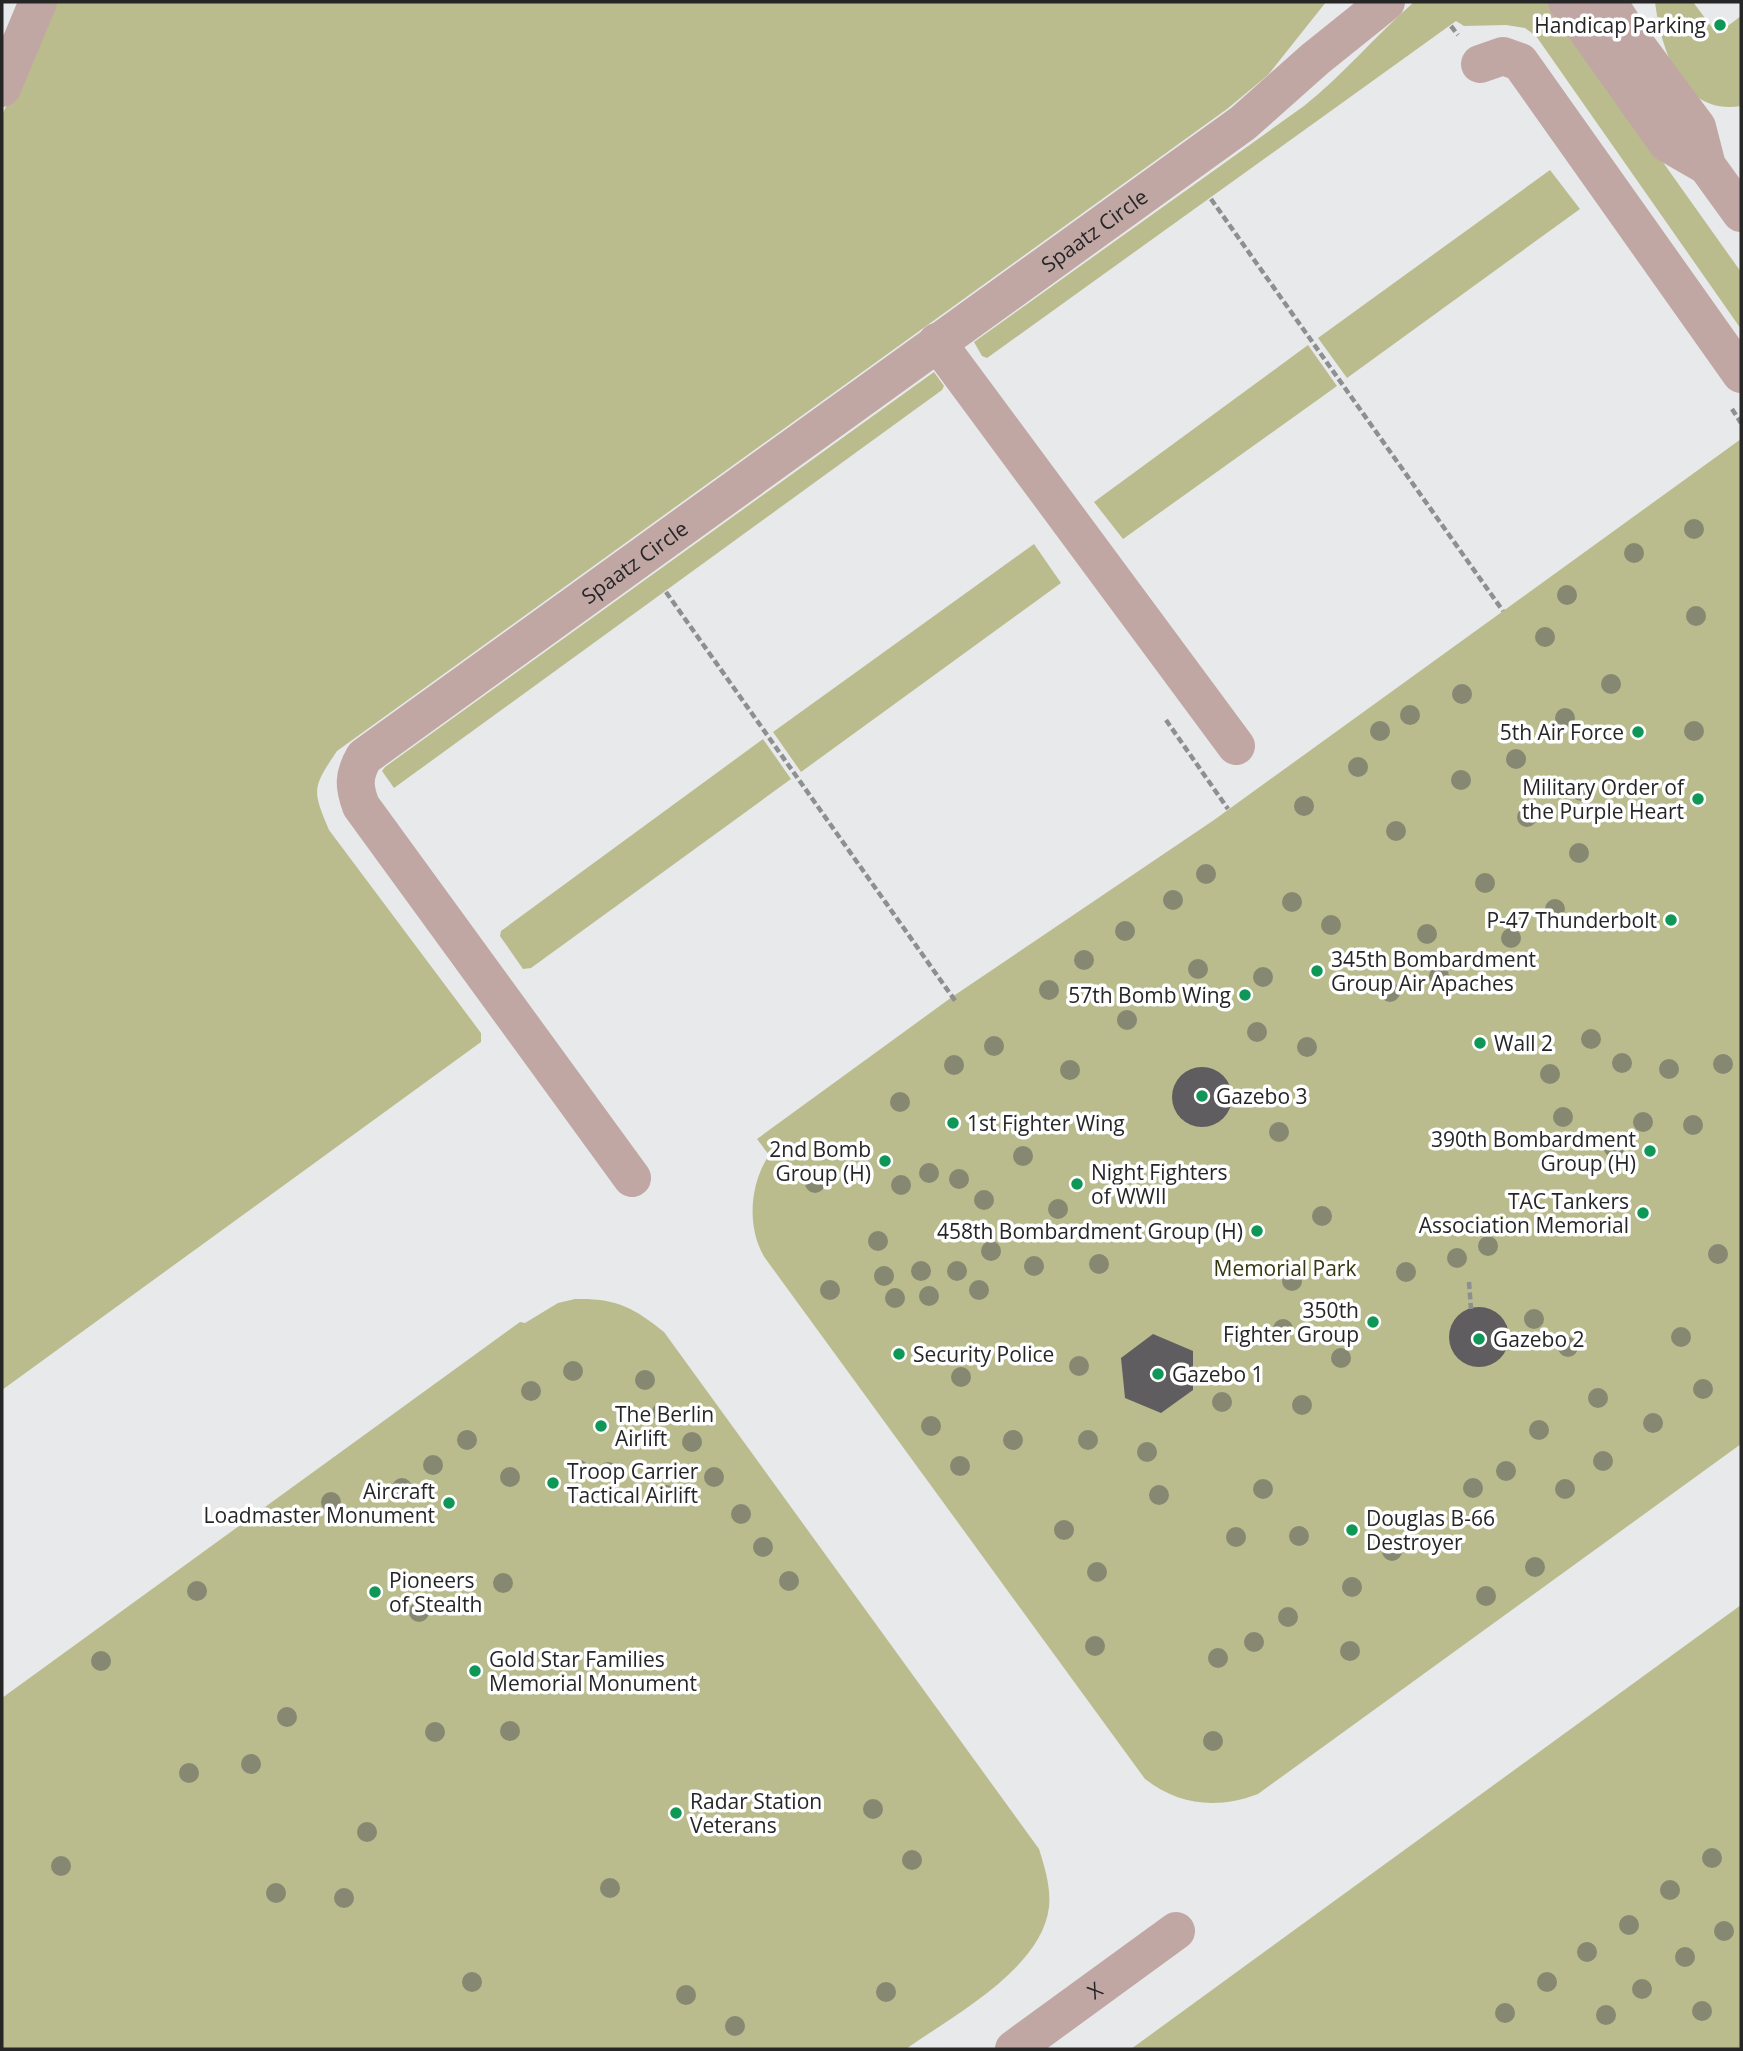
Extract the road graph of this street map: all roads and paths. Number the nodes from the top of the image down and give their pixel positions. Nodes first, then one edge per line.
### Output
1 (38, 2) edge
2 (1346, 2) edge
3 (1386, 2) edge
4 (1567, 2) edge
5 (1608, 2) edge
6 (1315, 59) junction
7 (1480, 64) dead end
8 (2, 88) edge
9 (1707, 166) junction
10 (1211, 200) dead end
11 (1741, 213) edge
12 (937, 342) junction
13 (1741, 374) edge
14 (667, 592) dead end
15 (1503, 611) dead end
16 (1236, 746) dead end
17 (956, 1002) dead end
18 (632, 1178) dead end
19 (1469, 1282) dead end
20 (1471, 1309) dead end
21 (1176, 1931) dead end
22 (1014, 2049) edge

1 - 8 street
2 - 6 street
3 - 6 street, Spaatz Circle
4 - 9 street
5 - 9 street
6 - 12 street, Spaatz Circle
7 - 13 street
9 - 11 street
10 - 15 path
12 - 16 street
12 - 18 street, Spaatz Circle
14 - 17 path
19 - 20 path
21 - 22 street, X / X

